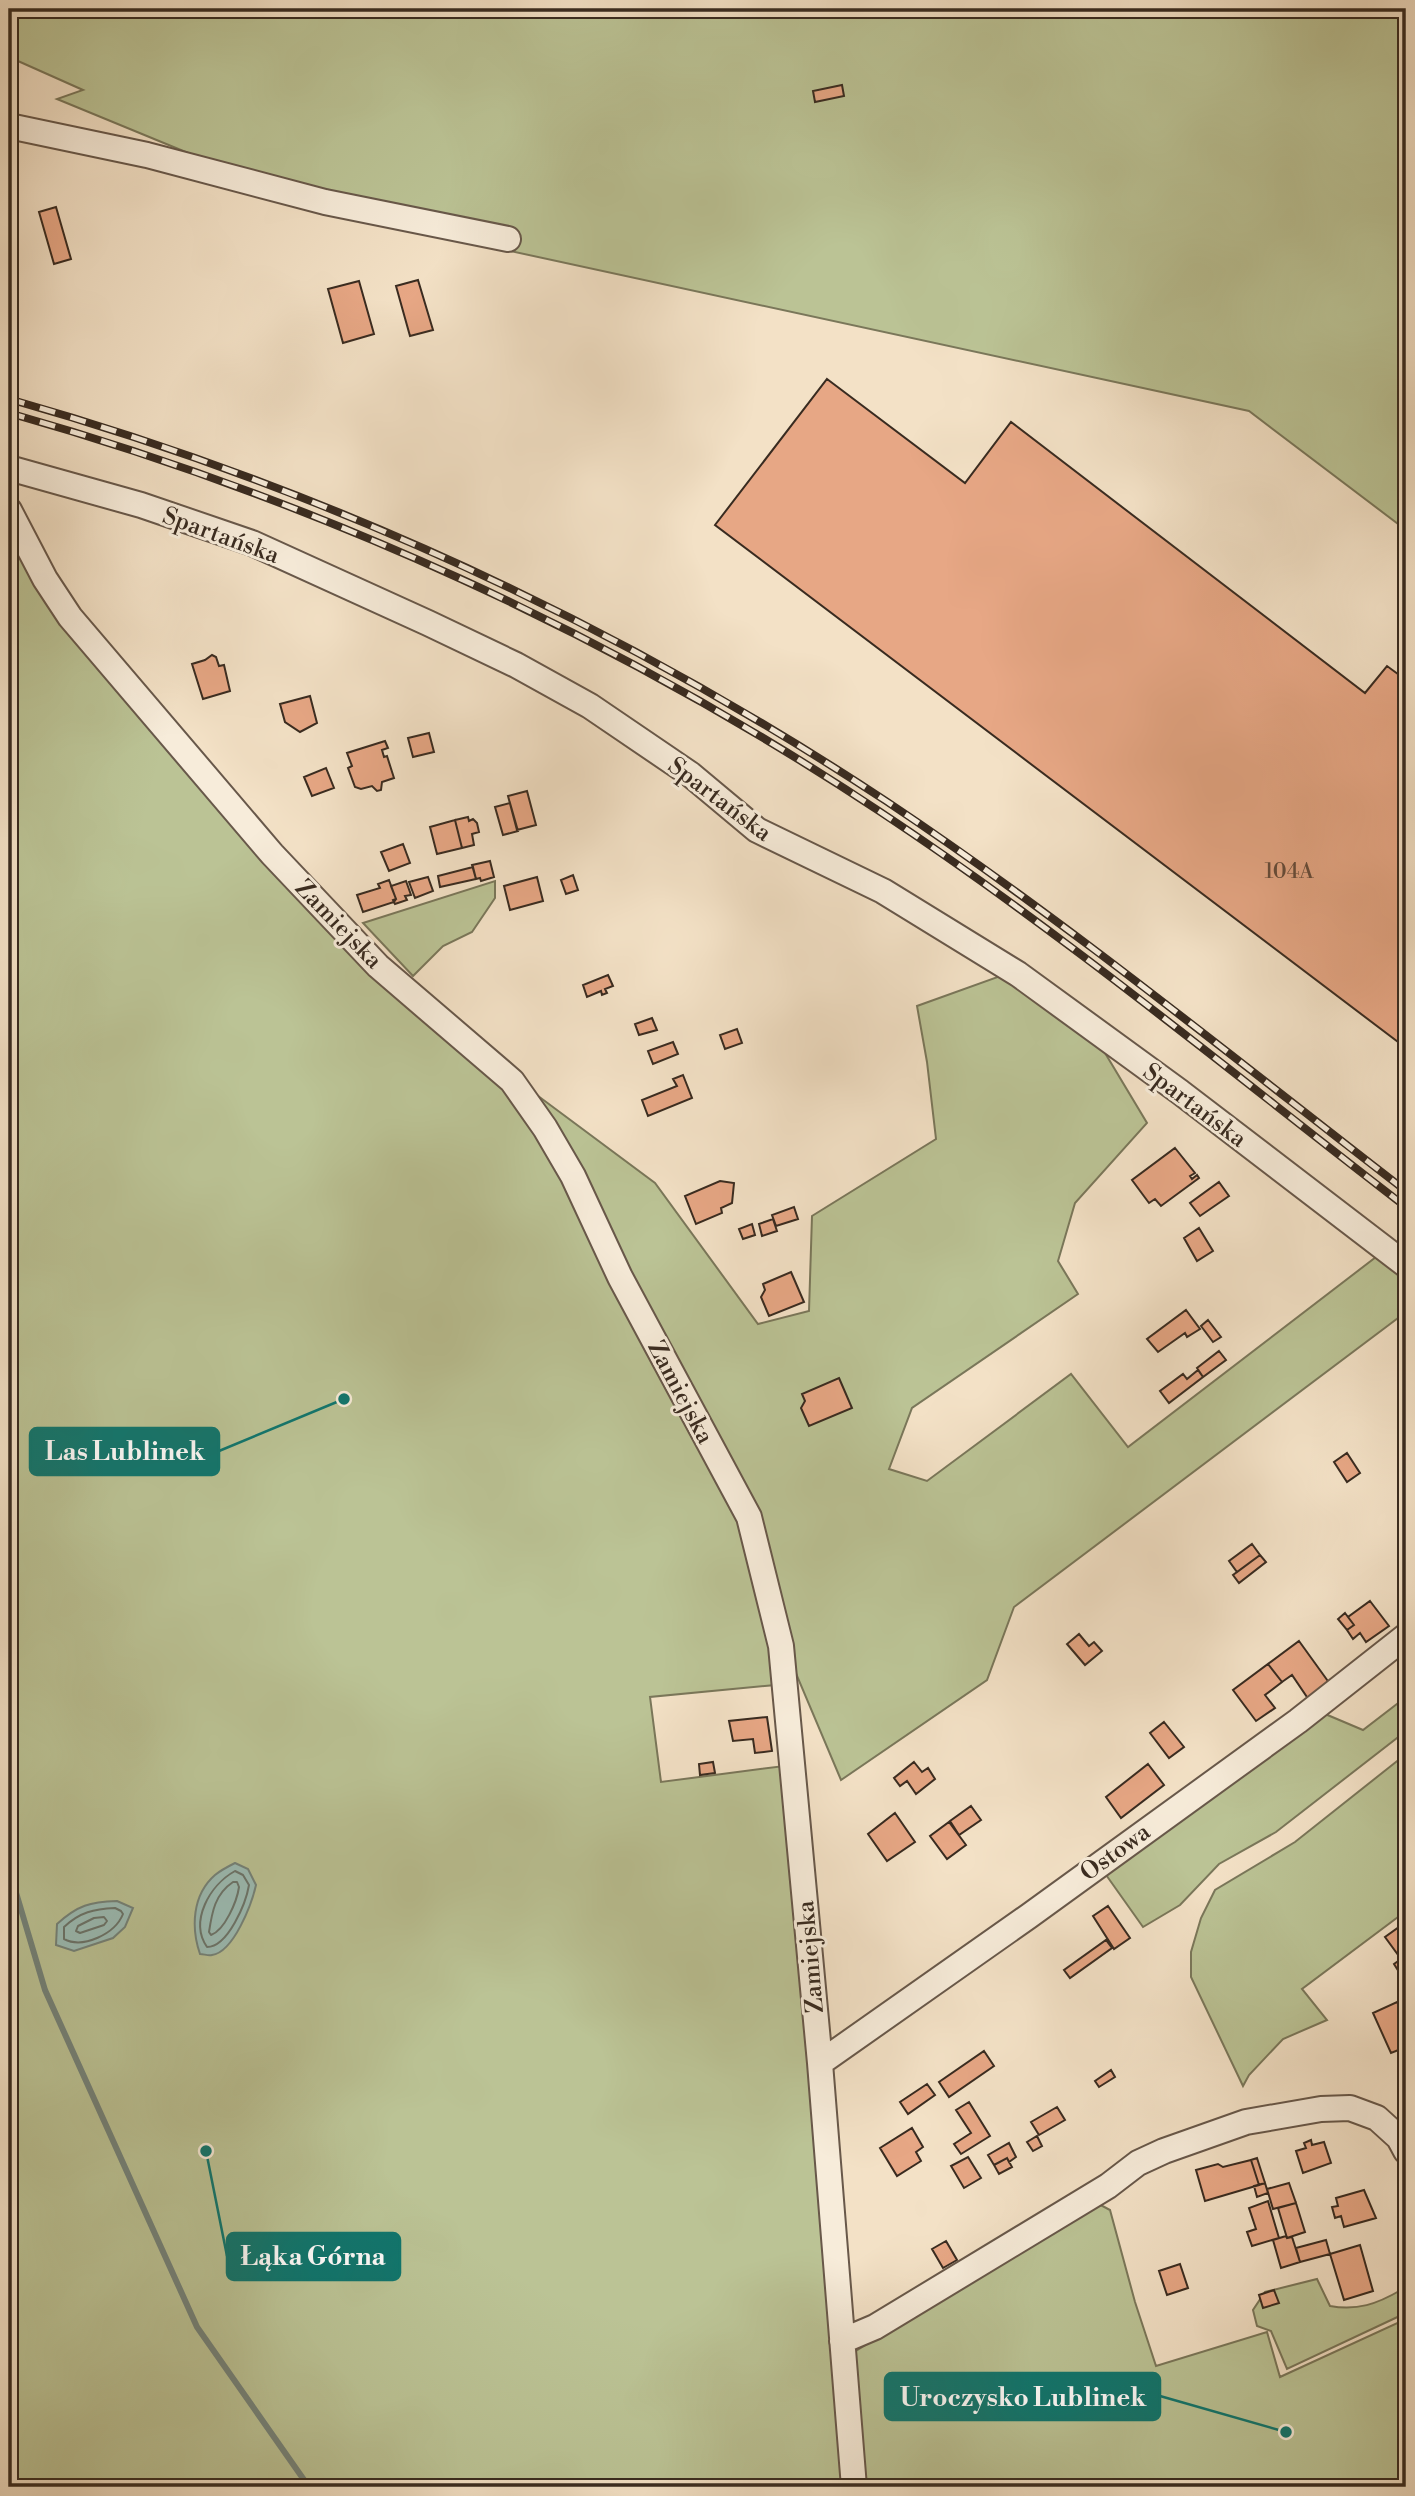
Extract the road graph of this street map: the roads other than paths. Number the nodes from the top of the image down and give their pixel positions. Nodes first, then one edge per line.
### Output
1 (9, 126) edge
2 (508, 239) dead end
3 (9, 468) edge
4 (9, 510) edge
5 (1406, 1265) edge
6 (1406, 1636) edge
7 (820, 2063) junction
8 (1406, 2151) edge
9 (842, 2342) junction
10 (854, 2487) edge

1 - 2 street
3 - 5 street, Spartańska
4 - 7 street, Zamiejska
6 - 7 street, Ostowa
7 - 9 street, Zamiejska
8 - 9 street
9 - 10 street, Zamiejska

